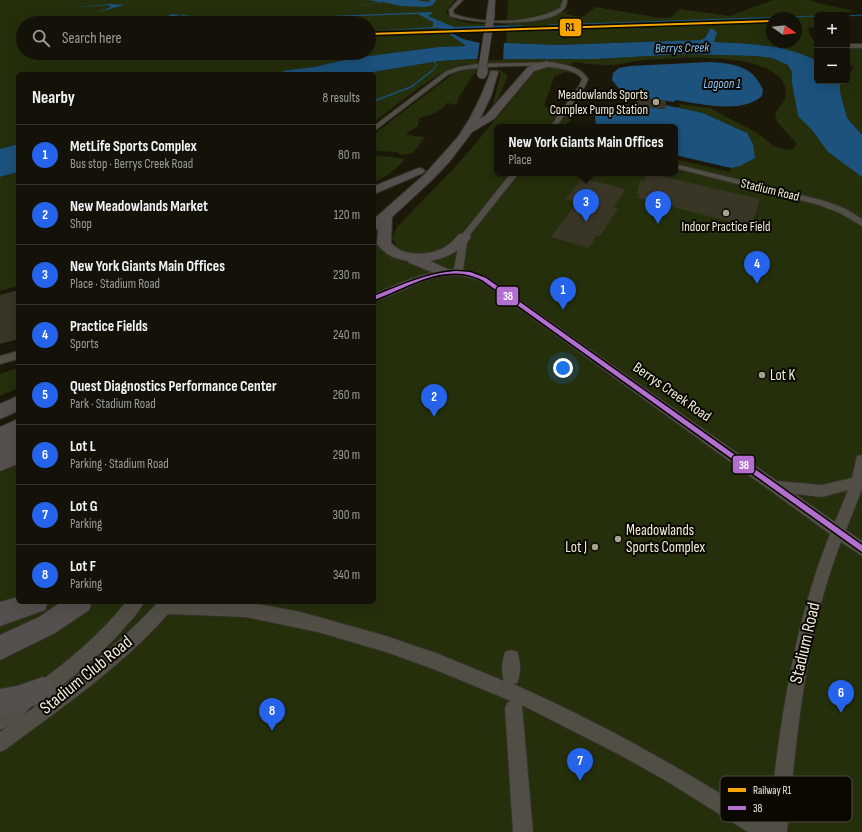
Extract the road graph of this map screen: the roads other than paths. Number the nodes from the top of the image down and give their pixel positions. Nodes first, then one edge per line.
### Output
1 (461, 0) edge
2 (492, 0) edge
3 (565, 0) edge
4 (500, 13) dead end
5 (499, 28) dead end
6 (850, 46) edge
7 (862, 46) edge
8 (497, 58) dead end
9 (526, 64) junction
10 (547, 64) junction
11 (479, 83) dead end
12 (497, 109) junction
13 (560, 117) junction
14 (555, 124) edge
15 (560, 124) edge
16 (376, 128) edge
17 (467, 131) junction
18 (678, 167) edge
19 (514, 176) edge
20 (376, 189) edge
21 (380, 214) edge
22 (862, 223) edge
23 (464, 237) junction
24 (407, 257) junction
25 (443, 272) junction
26 (458, 272) junction
27 (376, 297) edge
28 (16, 356) edge
29 (0, 360) edge
30 (16, 404) edge
31 (0, 412) edge
32 (16, 427) edge
33 (0, 435) edge
34 (16, 441) edge
35 (0, 450) edge
36 (16, 457) edge
37 (862, 460) edge
38 (0, 463) edge
39 (858, 482) junction
40 (776, 486) junction
41 (838, 532) junction
42 (862, 549) edge
43 (32, 604) edge
44 (77, 604) edge
45 (134, 604) edge
46 (166, 604) edge
47 (236, 604) edge
48 (248, 609) junction
49 (0, 614) edge
50 (0, 648) edge
51 (511, 658) dead end
52 (511, 677) dead end
53 (42, 690) junction
54 (0, 702) edge
55 (514, 708) dead end
56 (0, 721) edge
57 (0, 743) edge
58 (783, 776) edge
59 (720, 803) edge
60 (750, 822) edge
61 (778, 822) edge
62 (523, 832) edge
63 (765, 832) edge
64 (777, 832) edge

1 - 3 street
2 - 11 highway, bridge
4 - 5 highway
6 - 7 street
8 - 17 highway
9 - 10 street
9 - 12 highway
9 - 16 street
10 - 12 highway
10 - 13 street
12 - 17 highway
13 - 14 street
13 - 15 street
17 - 21 highway
18 - 22 street, Stadium Road
19 - 23 street
20 - 21 highway
21 - 24 highway
23 - 24 highway
23 - 26 street
24 - 25 highway
25 - 26 street
25 - 27 street
26 - 40 street, Berrys Creek Road
28 - 29 street
30 - 31 highway
32 - 33 highway
34 - 35 highway
36 - 38 highway
37 - 39 street, Stadium Road
39 - 40 street
39 - 41 street, Stadium Road
40 - 41 street, Berrys Creek Road
41 - 42 street, Berrys Creek Road
41 - 58 street, Stadium Road
43 - 49 highway
44 - 50 highway
45 - 53 street, Stadium Club Road
46 - 48 street
46 - 57 street, Stadium Club Road
47 - 48 street
48 - 59 street
51 - 52 street
53 - 54 highway
53 - 56 street, Stadium Club Road
55 - 62 street
60 - 63 street
61 - 64 street, Stadium Road

